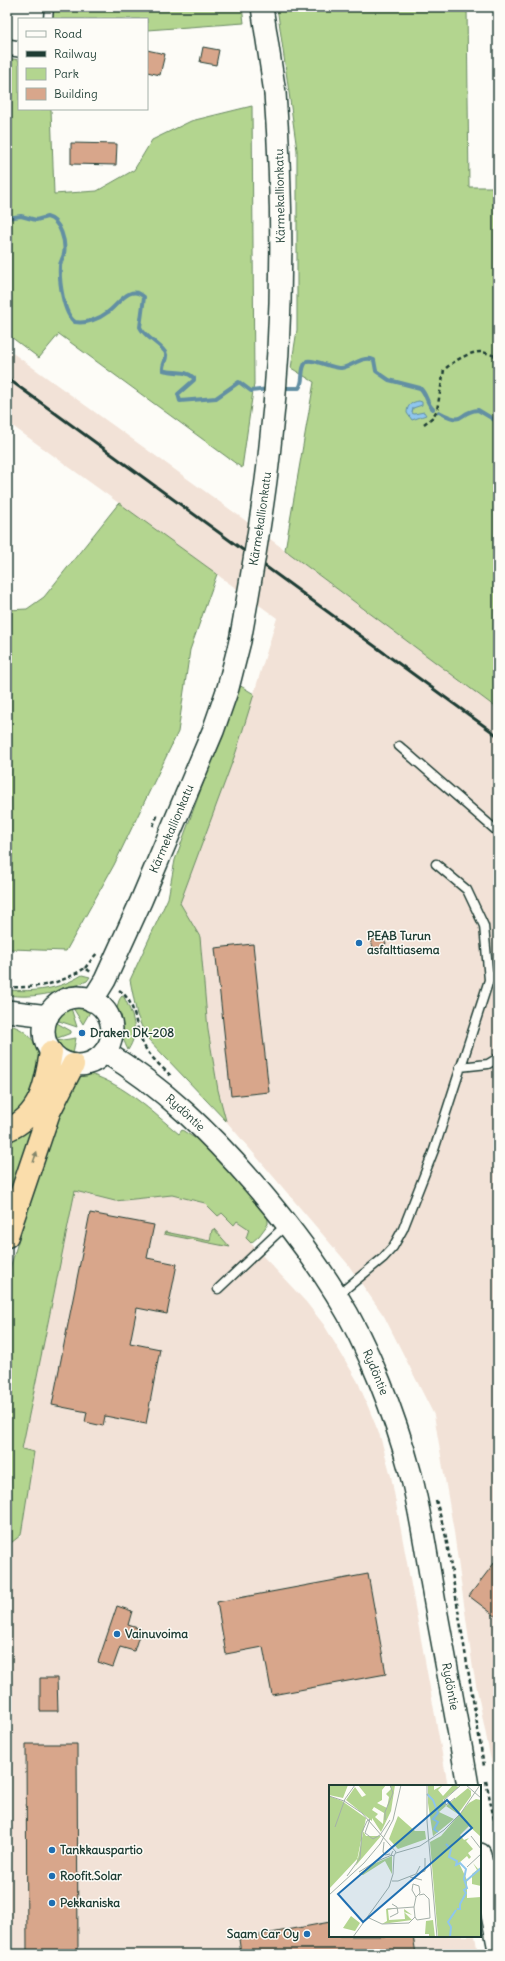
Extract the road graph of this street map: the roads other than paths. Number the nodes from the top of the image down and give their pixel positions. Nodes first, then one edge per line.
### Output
1 (49, 7) edge
2 (262, 7) edge
3 (48, 18) edge
4 (7, 47) edge
5 (18, 49) edge
6 (399, 746) dead end
7 (498, 832) edge
8 (436, 864) dead end
9 (498, 971) edge
10 (490, 980) junction
11 (92, 1001) junction
12 (7, 1011) edge
13 (48, 1016) junction
14 (51, 1052) junction
15 (105, 1052) junction
16 (498, 1058) edge
17 (73, 1065) junction
18 (460, 1067) junction
19 (7, 1130) edge
20 (287, 1224) junction
21 (7, 1236) edge
22 (218, 1289) dead end
23 (337, 1295) junction
24 (477, 1782) edge
25 (487, 1863) edge
26 (498, 1945) edge

1 - 3 lane
2 - 11 street, Kärmekallionkatu, bridge
4 - 5 street
6 - 7 lane
8 - 10 lane
9 - 10 lane
10 - 18 lane
11 - 13 street
11 - 15 street
12 - 13 street
13 - 14 street
14 - 17 street
14 - 19 highway
15 - 17 street
15 - 20 street, Rydöntie
16 - 18 lane
21 -> 17 highway
18 - 23 lane
20 - 22 lane
20 - 23 street, Rydöntie
23 - 24 street, Rydöntie
25 - 26 street

